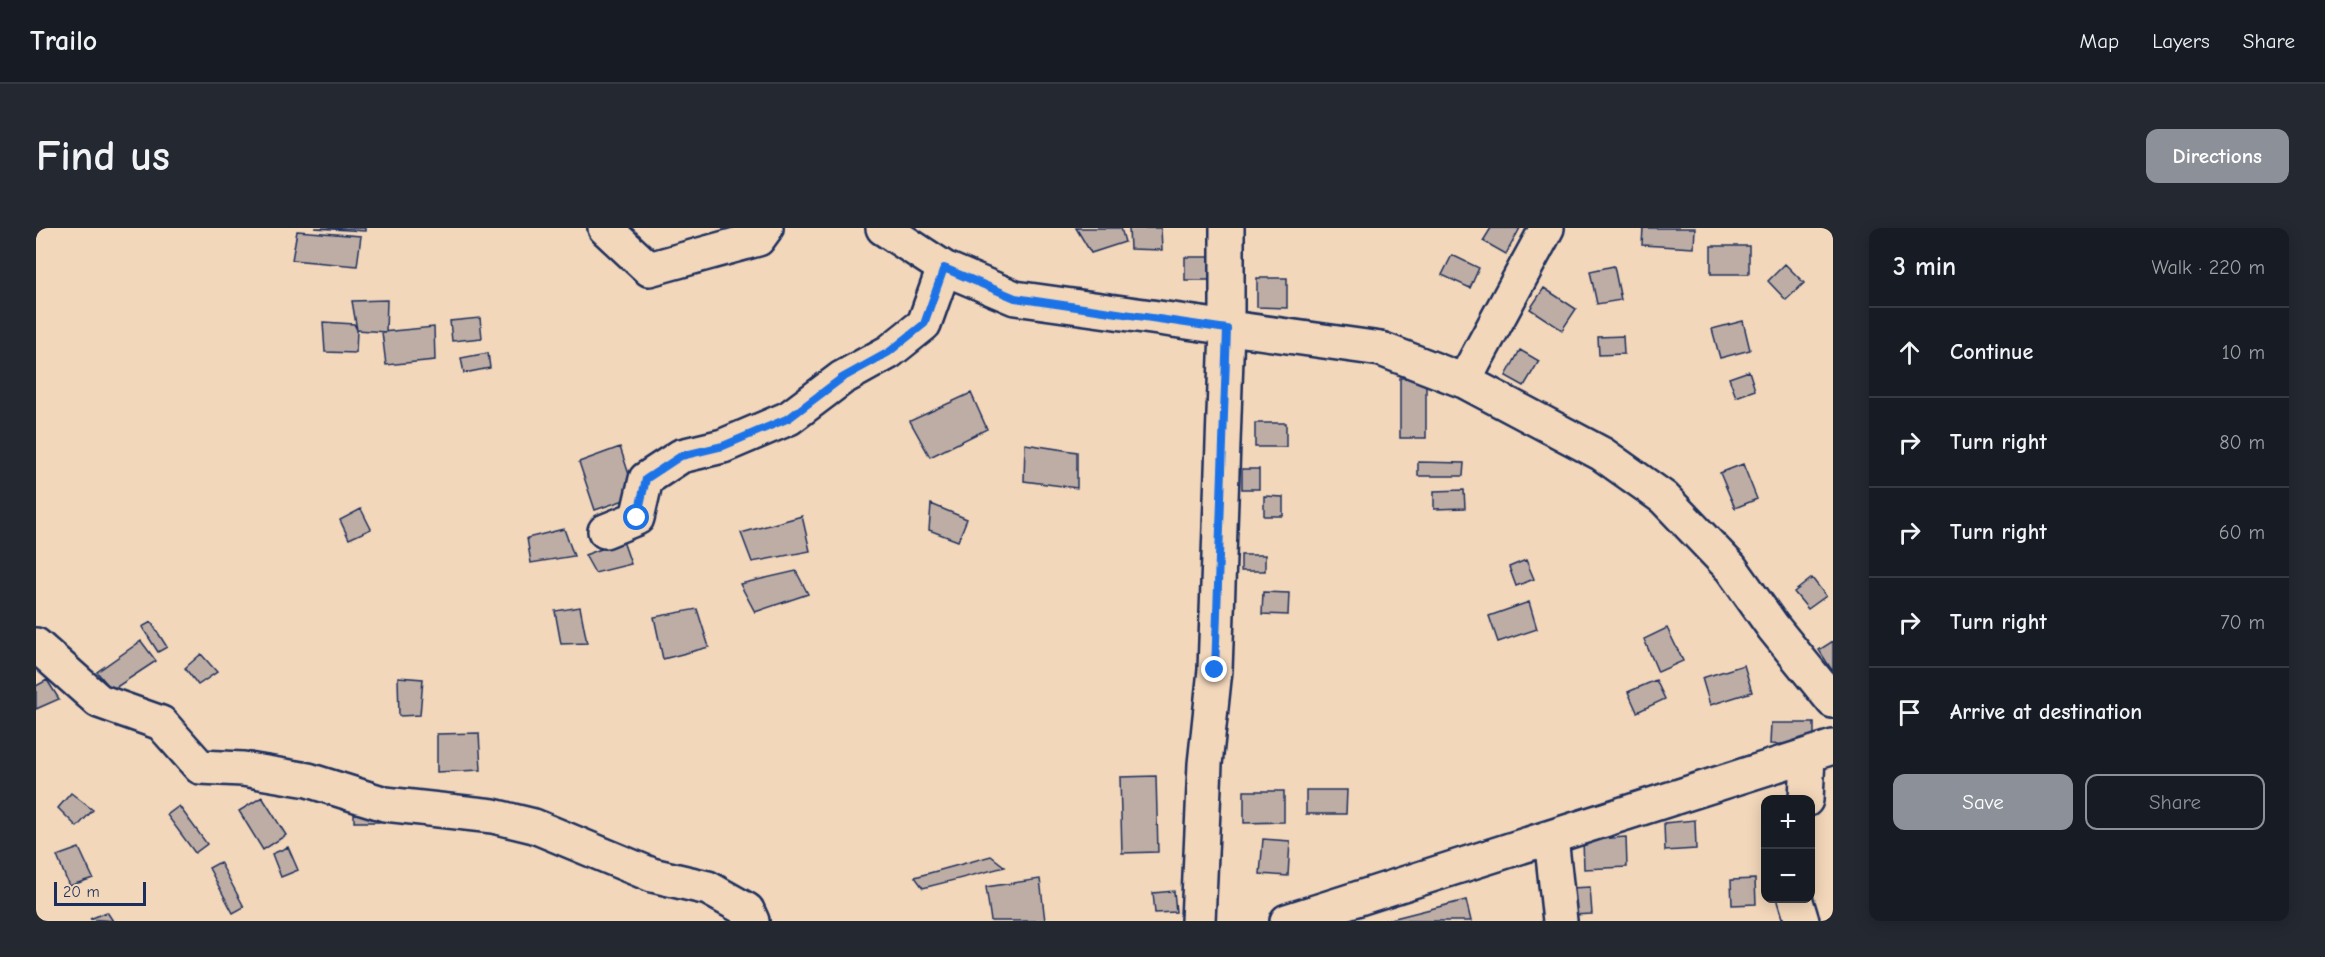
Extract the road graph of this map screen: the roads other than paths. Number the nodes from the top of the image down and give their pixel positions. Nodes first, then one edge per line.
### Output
1 (605, 228) edge
2 (766, 228) edge
3 (883, 228) edge
4 (1227, 228) edge
5 (1546, 228) edge
6 (944, 268) junction
7 (1227, 329) junction
8 (1464, 381) junction
9 (605, 531) dead end
10 (36, 645) edge
11 (1833, 701) edge
12 (1821, 751) edge
13 (1808, 795) edge
14 (1551, 837) junction
15 (1797, 903) edge
16 (752, 921) edge
17 (1198, 921) edge
18 (1287, 921) edge
19 (1560, 921) edge
20 (1802, 921) edge

1 - 2 street
3 - 6 street
4 - 7 street
5 - 8 street
6 - 7 street
6 - 9 street
7 - 8 street
7 - 17 street
8 - 11 street
10 - 16 street
12 - 13 street
12 - 14 street
14 - 18 street
14 - 19 street
15 - 20 street

